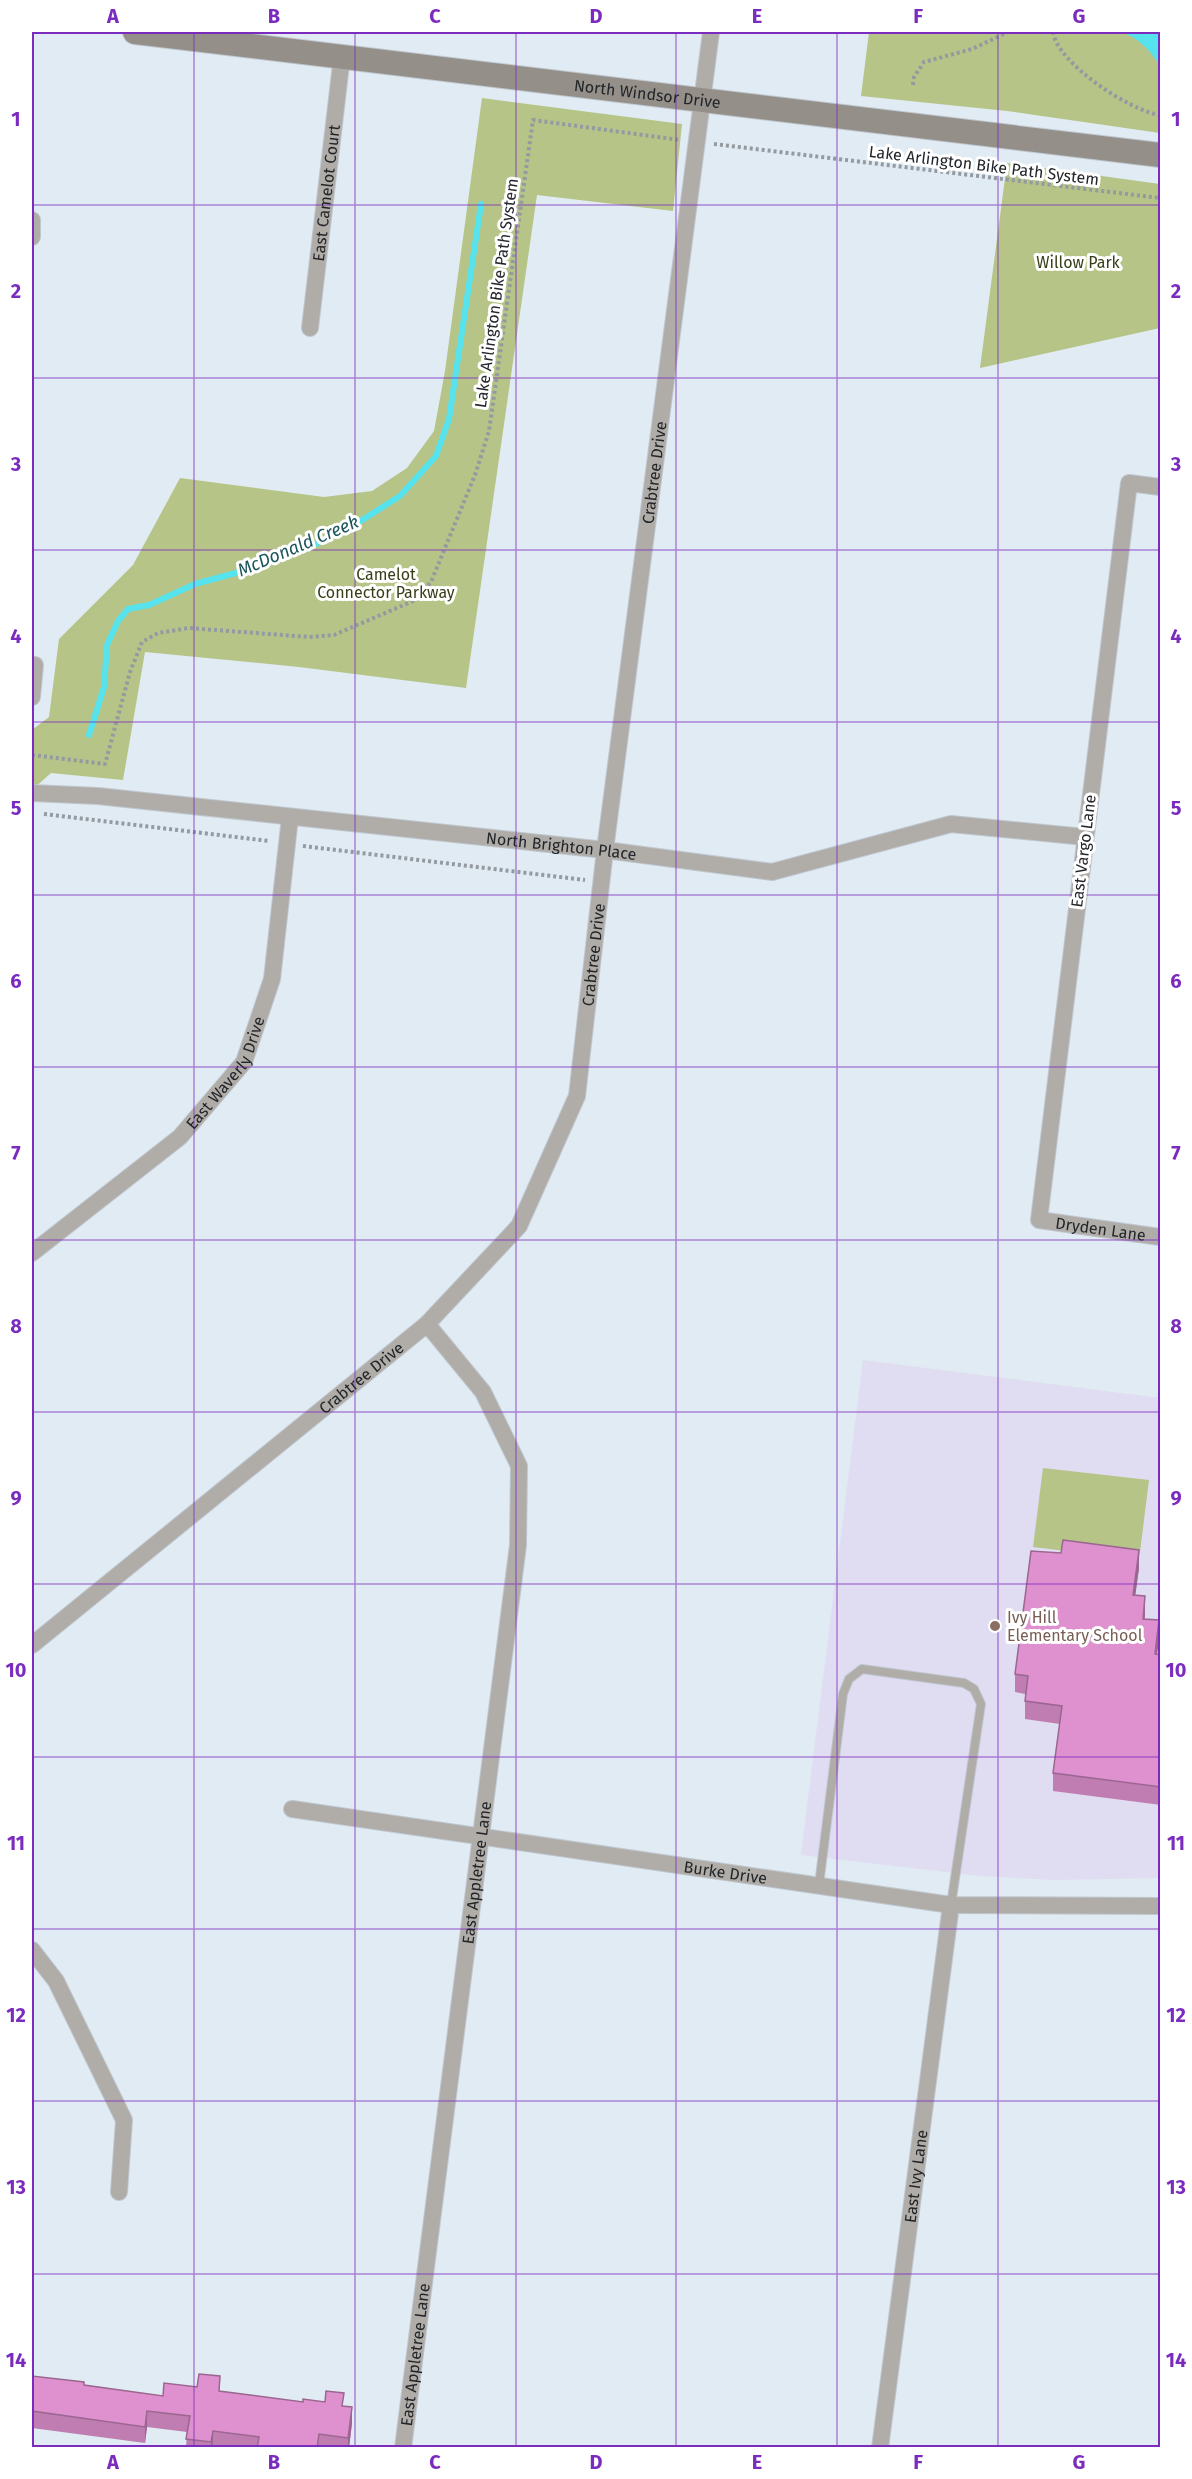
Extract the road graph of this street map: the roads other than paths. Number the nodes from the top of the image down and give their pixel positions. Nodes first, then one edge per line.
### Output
1 (135, 32) edge
2 (711, 32) edge
3 (342, 56) junction
4 (704, 100) junction
5 (1161, 155) edge
6 (32, 220) edge
7 (32, 237) edge
8 (310, 328) dead end
9 (1161, 487) edge
10 (35, 665) dead end
11 (32, 697) edge
12 (32, 793) edge
13 (290, 817) junction
14 (1085, 837) junction
15 (604, 850) junction
16 (1039, 1220) joint
17 (1161, 1237) edge
18 (32, 1253) edge
19 (427, 1323) junction
20 (32, 1645) edge
21 (292, 1809) dead end
22 (480, 1835) junction
23 (819, 1885) junction
24 (951, 1905) junction
25 (1161, 1906) edge
26 (32, 1950) edge
27 (119, 2192) dead end
28 (402, 2448) edge
29 (880, 2448) edge

1 - 3 main road, North Windsor Drive
2 - 4 street, Crabtree Drive
3 - 4 main road, North Windsor Drive
3 - 8 street, East Camelot Court
4 - 5 main road, North Windsor Drive
4 - 15 street, Crabtree Drive
6 - 7 street
9 - 14 street, East Vargo Lane
10 - 11 street
12 - 13 street, North Brighton Place
13 - 15 street, North Brighton Place
13 - 18 street, East Waverly Drive
14 - 15 street, North Brighton Place
14 - 16 street, East Vargo Lane
15 - 19 street, Crabtree Drive
16 - 17 street, Dryden Lane
19 - 20 street, Crabtree Drive
19 - 22 street, East Appletree Lane
21 - 22 street, Burke Drive
22 - 23 street, Burke Drive
22 - 28 street, East Appletree Lane
23 - 24 street, Burke Drive
23 - 24 lane
24 - 25 street, Burke Drive
24 - 29 street, East Ivy Lane
26 - 27 street

